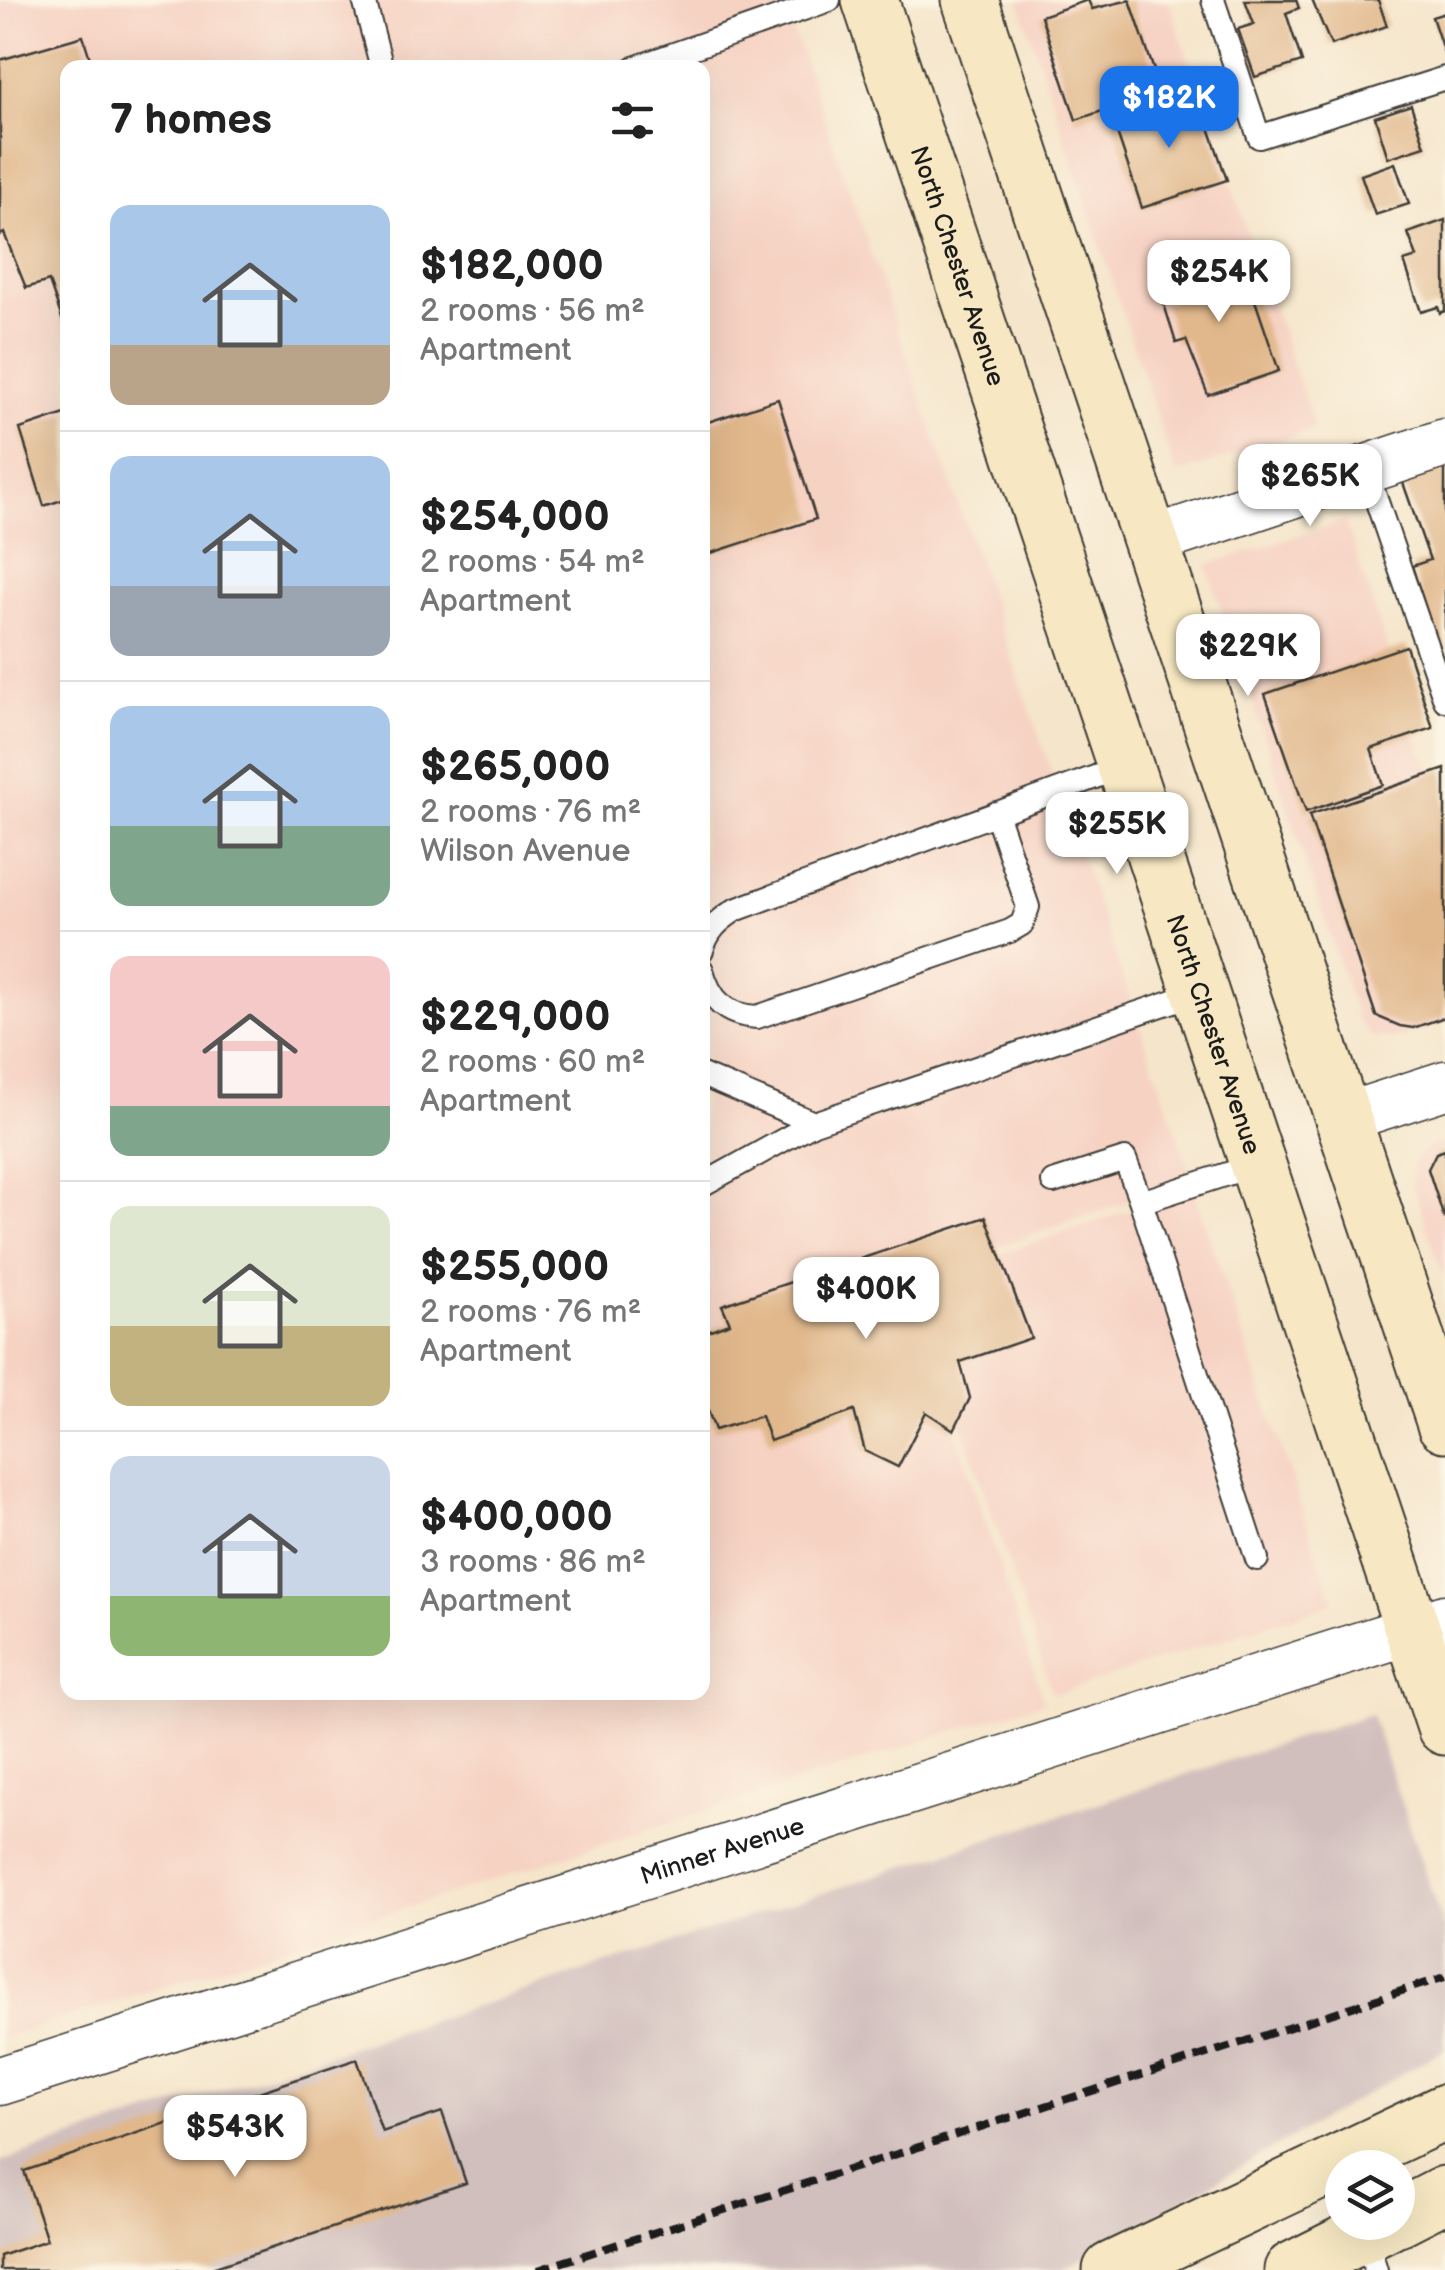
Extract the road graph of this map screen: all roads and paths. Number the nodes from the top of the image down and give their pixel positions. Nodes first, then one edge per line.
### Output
1 (364, 0) edge
2 (829, 0) edge
3 (870, 0) edge
4 (970, 0) edge
5 (1212, 0) edge
6 (380, 60) edge
7 (657, 60) edge
8 (1445, 78) edge
9 (1445, 444) edge
10 (1366, 470) junction
11 (1151, 541) junction
12 (1445, 700) edge
13 (1125, 766) junction
14 (996, 813) junction
15 (710, 930) edge
16 (710, 988) edge
17 (1200, 992) junction
18 (710, 1078) edge
19 (1445, 1085) edge
20 (1343, 1118) junction
21 (814, 1122) junction
22 (1258, 1164) junction
23 (710, 1180) edge
24 (1053, 1182) dead end
25 (1141, 1202) junction
26 (1445, 1424) edge
27 (1257, 1558) dead end
28 (1429, 1624) edge
29 (1445, 1727) edge
30 (0, 2081) edge
31 (1445, 2112) edge
32 (1445, 2194) edge
33 (1415, 2214) edge
34 (1371, 2240) edge
35 (1111, 2270) edge
36 (1292, 2270) edge

1 - 6 lane
2 - 7 lane
3 - 13 main road, North Chester Avenue
4 - 11 main road
5 - 8 lane
9 - 10 street
10 - 11 street
10 - 12 lane
11 - 20 main road
13 - 14 lane
13 - 17 main road, North Chester Avenue
14 - 15 lane
14 - 16 lane
17 - 21 lane
17 - 22 main road, North Chester Avenue
18 - 21 lane
19 - 20 street
20 - 26 main road
21 - 23 lane
22 - 25 lane
22 - 28 main road, North Chester Avenue
24 - 25 lane
25 - 27 lane
28 - 29 main road, North Chester Avenue
28 - 30 street, Minner Avenue
31 - 35 main road
32 - 33 main road
34 - 36 main road

